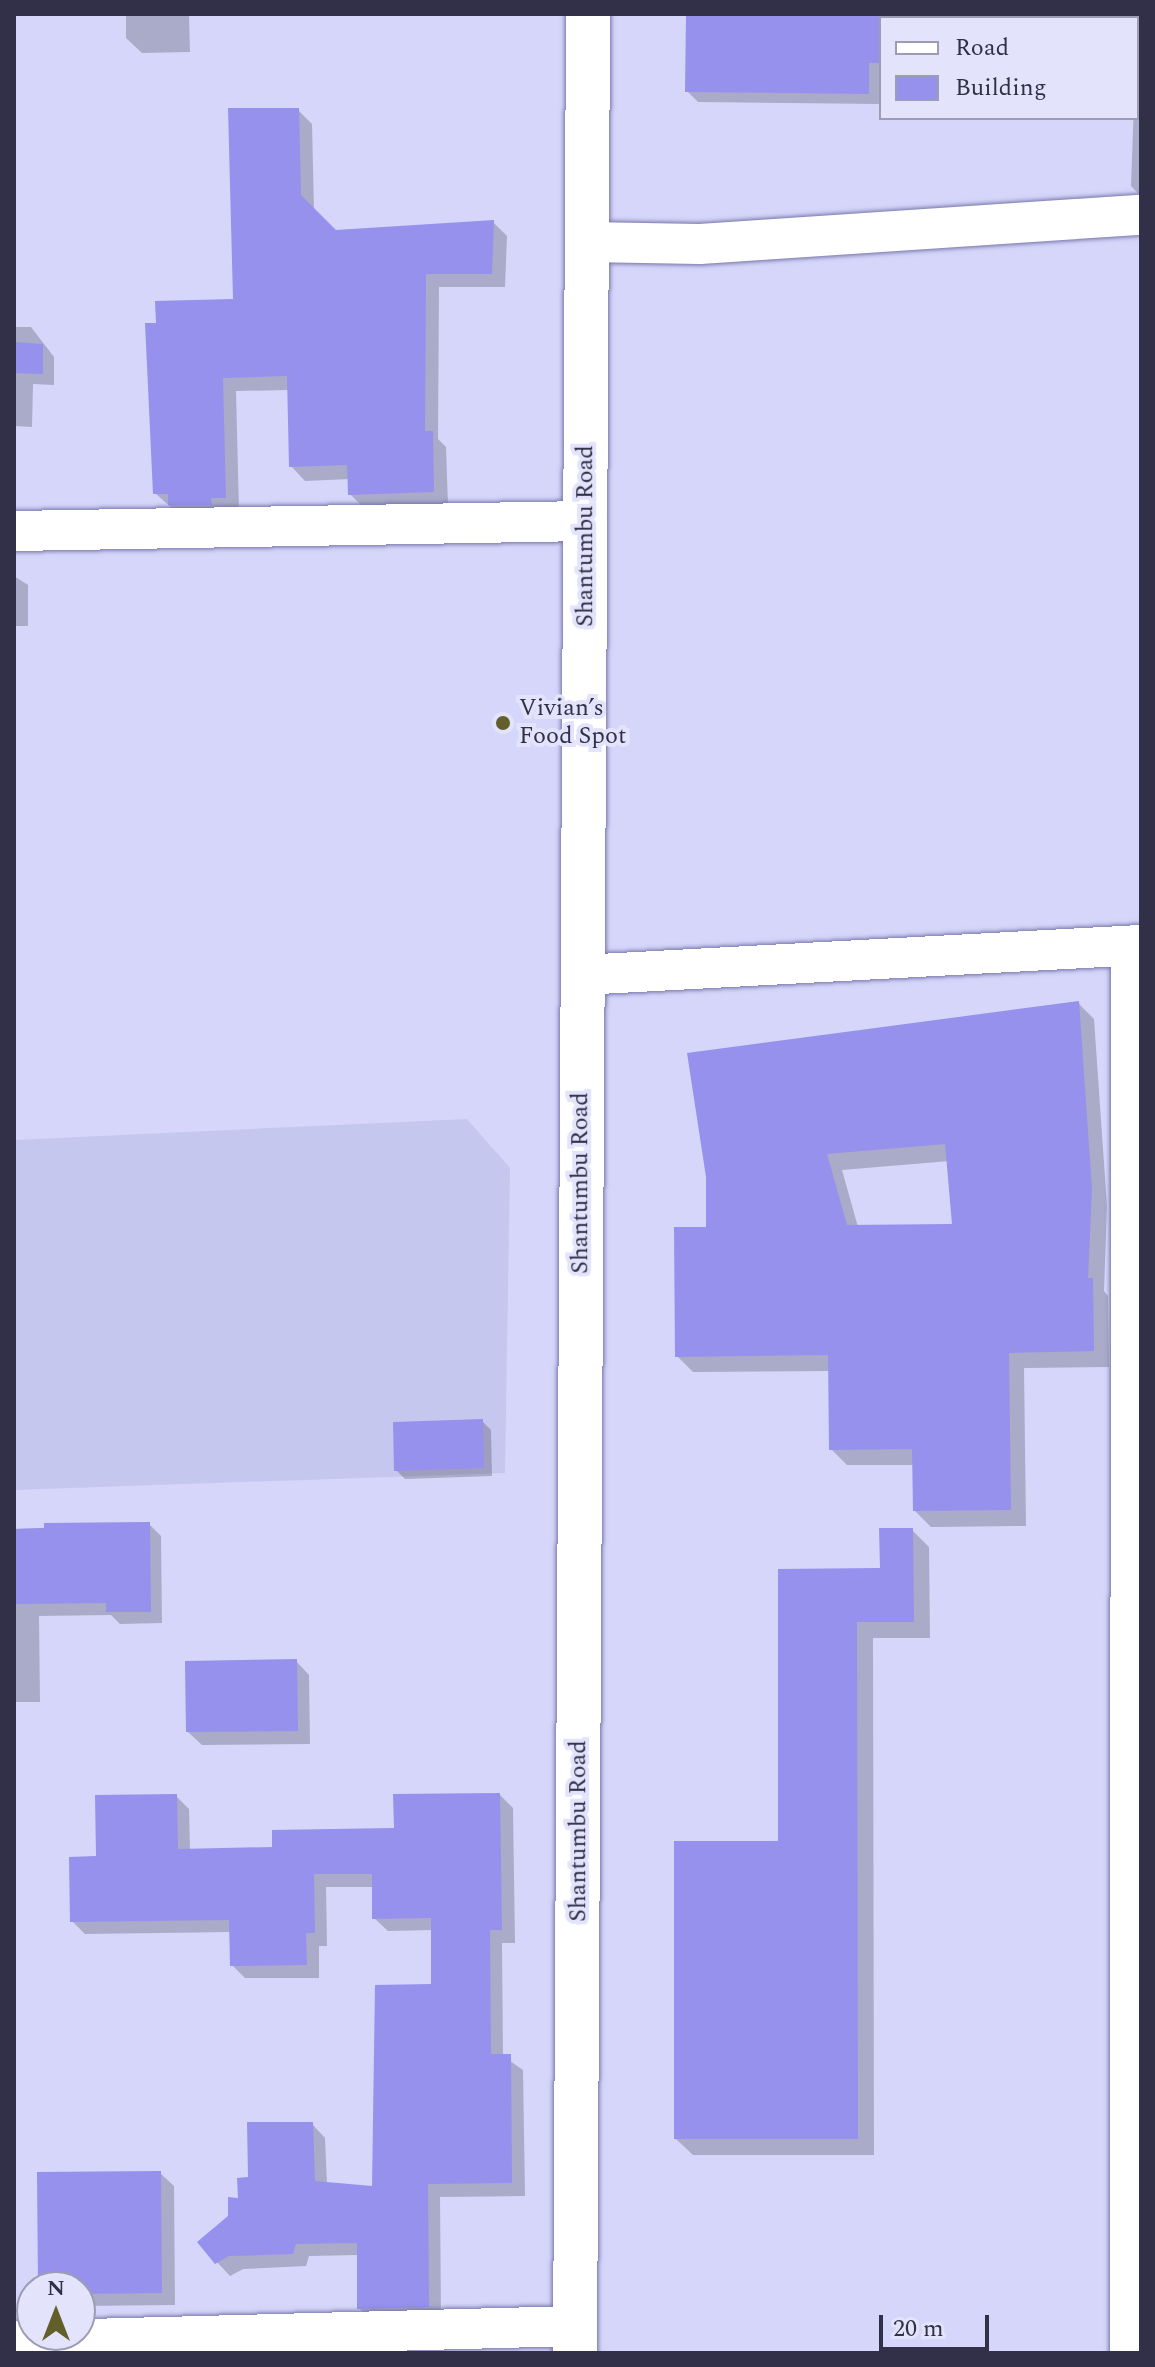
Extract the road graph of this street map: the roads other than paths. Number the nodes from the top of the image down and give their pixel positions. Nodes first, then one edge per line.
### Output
1 (588, 14) edge
2 (1141, 215) edge
3 (587, 242) junction
4 (586, 521) junction
5 (14, 531) edge
6 (1136, 945) edge
7 (581, 975) junction
8 (575, 2339) edge
9 (14, 2341) edge
10 (1130, 2353) edge

1 - 3 street, Shantumbu Road
2 - 3 street
3 - 4 street, Shantumbu Road
4 - 5 street
4 - 7 street, Shantumbu Road
6 - 7 street
6 - 10 street
7 - 8 street, Shantumbu Road
8 - 9 street

